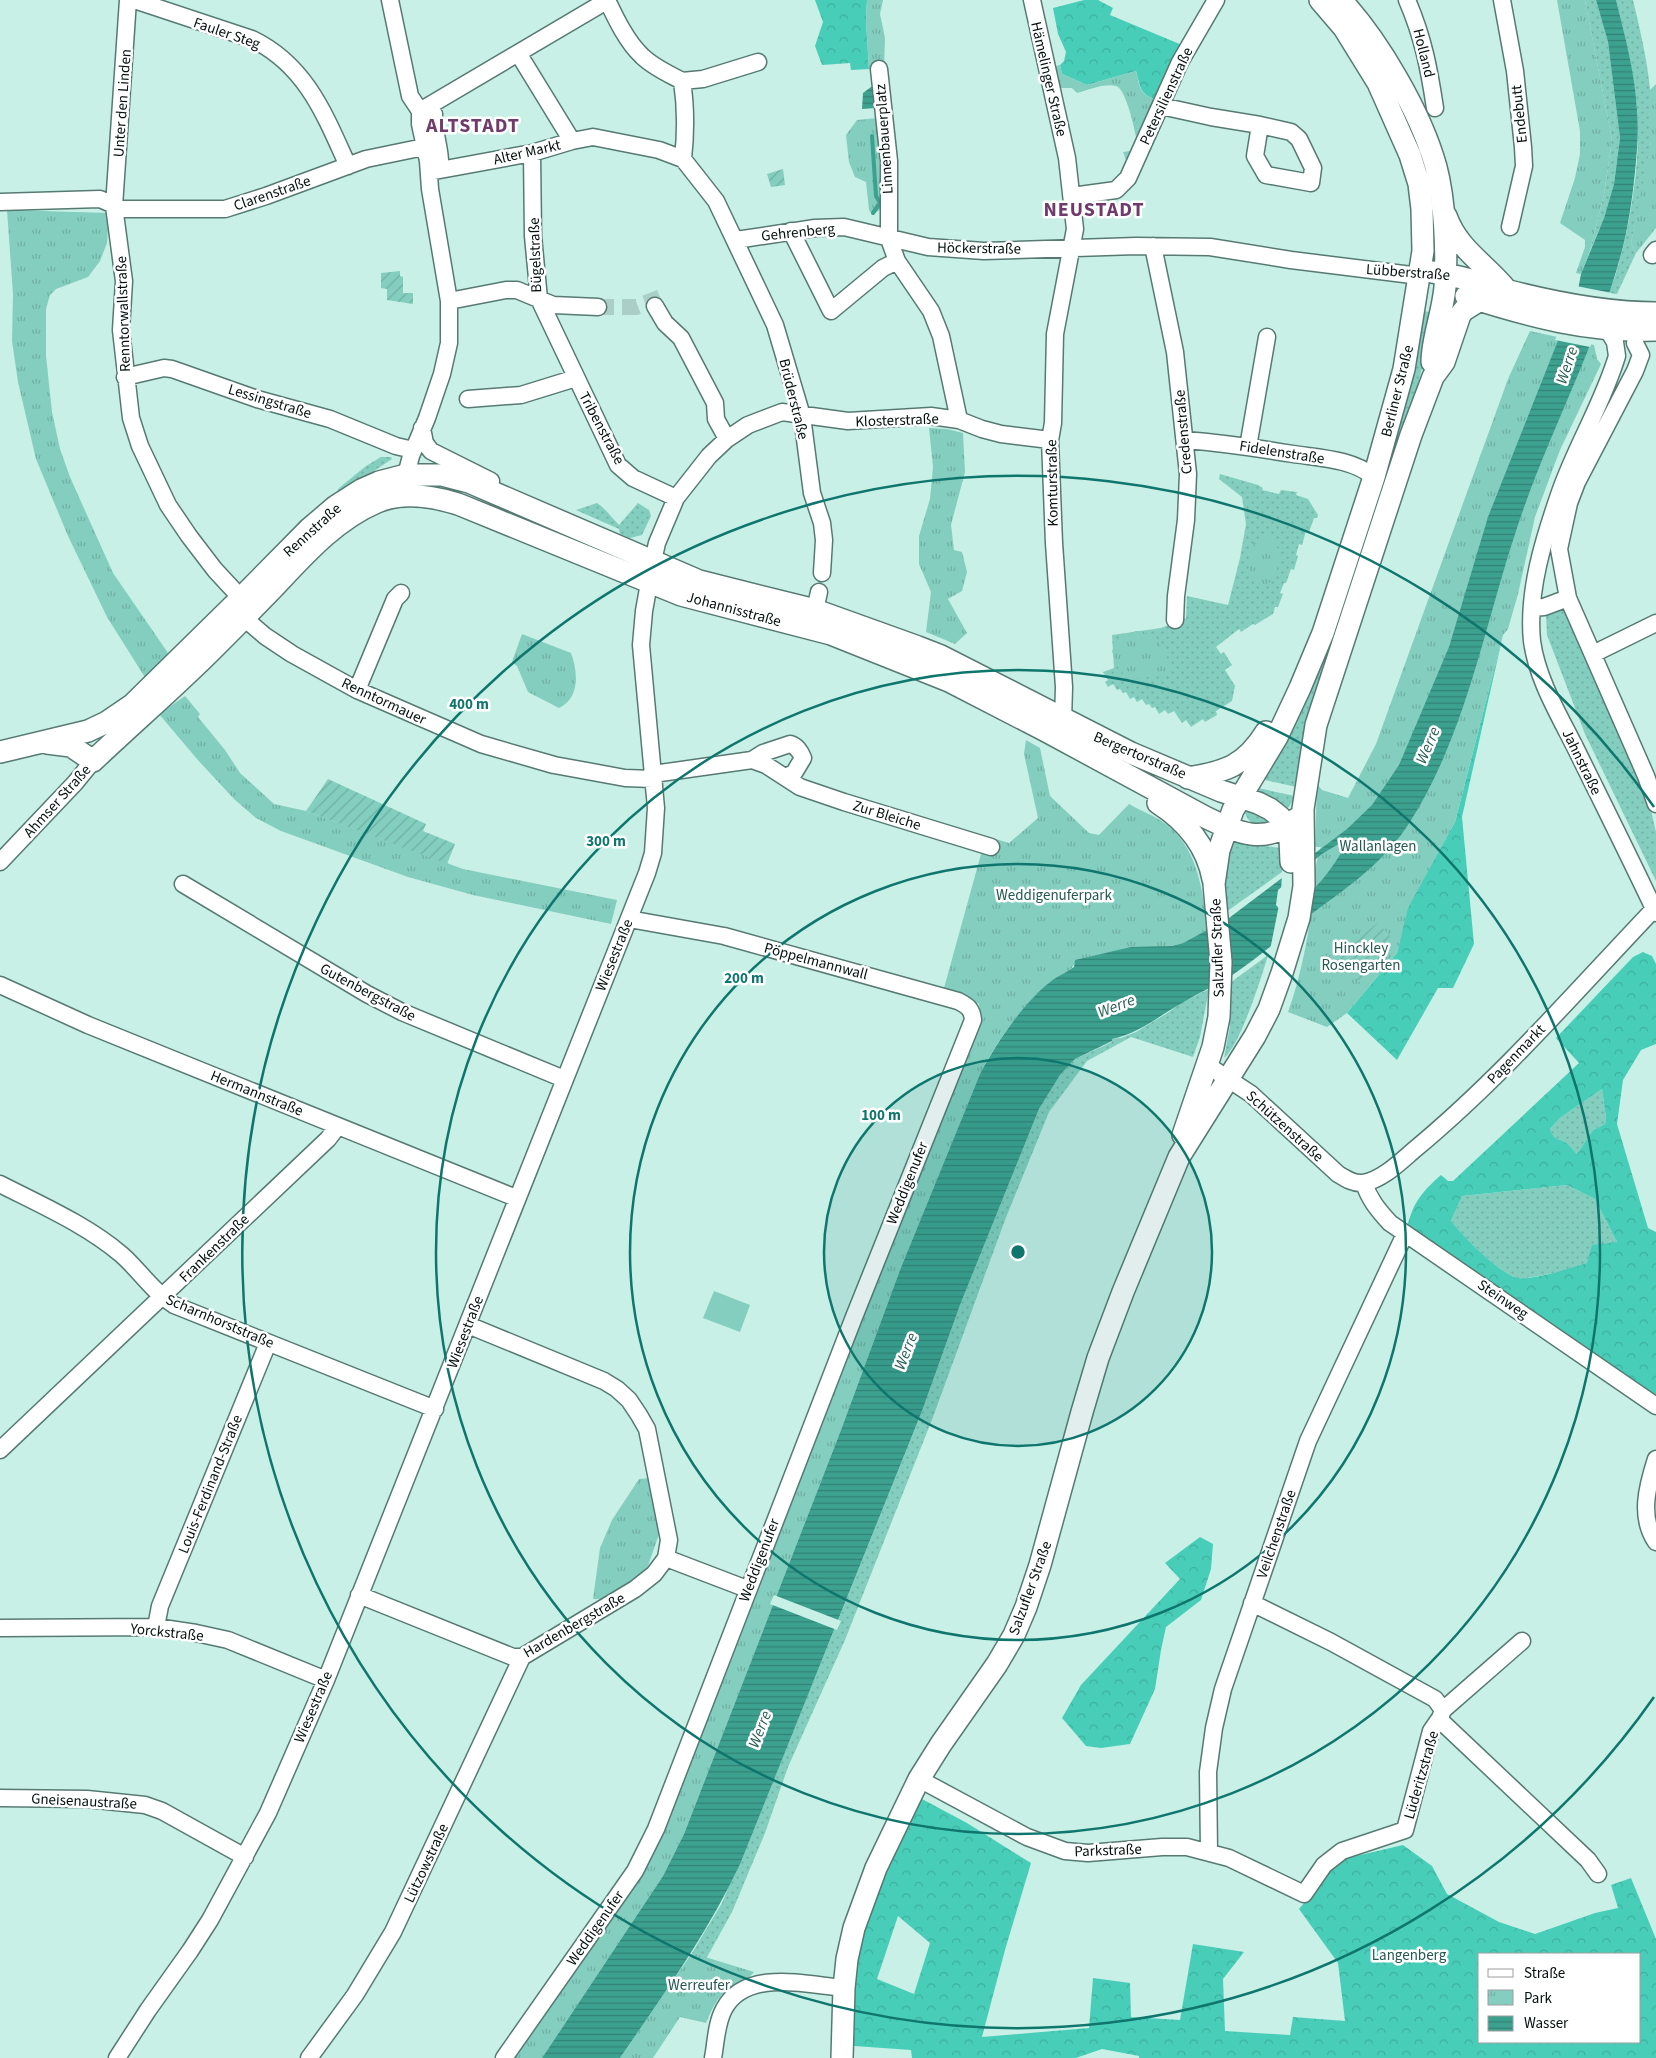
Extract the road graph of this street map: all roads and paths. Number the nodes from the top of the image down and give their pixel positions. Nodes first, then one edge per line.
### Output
1 (128, 0) edge
2 (134, 0) edge
3 (390, 0) edge
4 (607, 0) edge
5 (1032, 0) edge
6 (1216, 0) edge
7 (1320, 0) edge
8 (1341, 0) edge
9 (1407, 0) edge
10 (1502, 0) edge
11 (518, 53) junction
12 (758, 62) dead end
13 (879, 69) dead end
14 (682, 80) junction
15 (416, 106) junction
16 (1161, 106) junction
17 (1435, 108) dead end
18 (1260, 125) dead end
19 (572, 141) junction
20 (424, 147) junction
21 (532, 153) junction
22 (683, 159) junction
23 (348, 166) junction
24 (435, 171) junction
25 (1072, 196) junction
26 (0, 202) edge
27 (1442, 204) junction
28 (114, 206) junction
29 (1510, 227) dead end
30 (791, 231) junction
31 (889, 238) junction
32 (736, 240) junction
33 (1153, 246) junction
34 (1071, 247) junction
35 (897, 261) junction
36 (1420, 276) junction
37 (1445, 281) junction
38 (1507, 291) junction
39 (539, 299) junction
40 (1480, 300) junction
41 (449, 301) junction
42 (598, 306) tunnel mouth
43 (655, 306) dead end
44 (1656, 313) edge
45 (1624, 325) junction
46 (1656, 330) edge
47 (1267, 338) dead end
48 (125, 377) junction
49 (1433, 377) junction
50 (576, 378) junction
51 (468, 399) dead end
52 (1595, 412) junction
53 (802, 416) junction
54 (959, 420) junction
55 (422, 428) junction
56 (726, 439) junction
57 (1050, 440) junction
58 (1185, 440) junction
59 (1248, 447) junction
60 (413, 450) junction
61 (406, 475) junction
62 (1374, 477) junction
63 (401, 496) junction
64 (508, 498) junction
65 (676, 498) junction
66 (1379, 532) junction
67 (653, 561) junction
68 (822, 572) dead end
69 (648, 582) junction
70 (401, 593) dead end
71 (1568, 598) junction
72 (243, 608) junction
73 (1532, 608) junction
74 (1175, 620) dead end
75 (1656, 623) edge
76 (1593, 654) junction
77 (1300, 688) junction
78 (357, 690) junction
79 (132, 705) junction
80 (1062, 729) junction
81 (42, 743) junction
82 (0, 752) edge
83 (752, 760) junction
84 (93, 762) junction
85 (1120, 771) junction
86 (653, 776) junction
87 (786, 777) junction
88 (1188, 778) junction
89 (1245, 789) junction
90 (1656, 804) edge
91 (1303, 809) junction
92 (1227, 827) junction
93 (1286, 827) junction
94 (991, 846) dead end
95 (1298, 848) junction
96 (0, 862) edge
97 (183, 884) dead end
98 (1214, 884) junction
99 (1655, 911) edge
100 (629, 919) junction
101 (0, 985) edge
102 (966, 1036) joint
103 (1245, 1052) junction
104 (1208, 1065) junction
105 (1229, 1078) junction
106 (564, 1079) junction
107 (338, 1126) junction
108 (1179, 1157) junction
109 (1364, 1183) junction
110 (0, 1184) edge
111 (516, 1198) junction
112 (1405, 1234) junction
113 (162, 1298) junction
114 (468, 1325) junction
115 (268, 1343) junction
116 (1656, 1406) edge
117 (435, 1409) junction
118 (0, 1450) edge
119 (1656, 1459) edge
120 (1656, 1542) edge
121 (666, 1558) junction
122 (747, 1589) junction
123 (359, 1595) junction
124 (1252, 1603) junction
125 (156, 1627) junction
126 (0, 1628) edge
127 (1522, 1641) dead end
128 (522, 1657) junction
129 (326, 1680) junction
130 (1442, 1714) junction
131 (919, 1779) junction
132 (0, 1798) edge
133 (1209, 1852) junction
134 (245, 1856) junction
135 (1598, 1874) dead end
136 (1304, 1894) joint
137 (844, 1988) junction
138 (117, 2058) edge
139 (309, 2058) edge
140 (504, 2058) edge
141 (713, 2058) edge
142 (842, 2058) edge

1 - 28 street, Unter den Linden
2 - 23 street, Fauler Steg
3 - 15 street
4 - 11 street
4 - 14 street
5 - 25 street, Hämelinger Straße
6 - 16 street, Petersilienstraße
7 - 36 main road, Berliner Straße
8 - 27 main road, Berliner Straße
9 - 17 street, Holland
10 - 29 street, Endebutt
11 - 15 street
11 - 19 street, Alter Markt
12 - 14 street
13 - 31 street, Linnenbauerplatz
14 - 22 street
15 - 20 street
15 - 24 street
16 - 18 street
16 - 25 street, Petersilienstraße
19 - 21 street, Alter Markt
19 - 22 street
20 - 23 street, Clarenstraße
20 - 24 street
21 - 24 street, Alter Markt
21 - 39 street, Bügelstraße
22 - 32 street
23 - 28 street, Clarenstraße
24 - 41 street
25 - 34 street, Komturstraße
26 - 28 street, Clarenstraße
27 - 37 main road, Berliner Straße
27 - 38 main road
28 - 48 street, Renntorwallstraße
30 - 31 street, Gehrenberg
30 - 32 street, Gehrenberg
30 - 35 street
31 - 34 street, Höckerstraße
31 - 35 street, Linnenbauerplatz
32 - 53 street, Brüderstraße
33 - 34 street, Höckerstraße
33 - 36 street, Lübberstraße
33 - 58 street, Credenstraße
34 - 57 street, Komturstraße
35 - 54 street, Linnenbauerplatz
36 - 37 main road, Lübberstraße
36 - 62 main road, Berliner Straße
37 - 38 main road, Lübberstraße
37 - 40 main road
37 - 49 main road, Berliner Straße
38 - 45 main road, Lübberstraße
39 - 41 street, Bügelstraße
39 - 42 street
39 - 50 street, Tribenstraße
40 - 45 main road
40 - 49 main road, Berliner Straße
41 - 55 street
43 - 56 street
44 - 45 main road
45 - 46 main road
45 - 52 street, Jahnstraße
45 - 52 street, Jahnstraße
45 - 71 street
47 - 59 street
48 - 60 street, Lessingstraße
48 - 72 street, Renntorwallstraße
49 - 66 main road, Berliner Straße
50 - 51 street
50 - 65 street, Tribenstraße
52 - 73 street, Jahnstraße
53 - 54 street, Klosterstraße
53 - 56 street, Klosterstraße
53 - 68 street, Brüderstraße
54 - 57 street, Klosterstraße
55 - 60 street
55 - 64 street, Johannisstraße
56 - 65 street, Klosterstraße
57 - 80 street, Komturstraße
58 - 59 street, Fidelenstraße
58 - 74 street, Credenstraße
59 - 62 street, Fidelenstraße
60 - 61 street
61 - 63 main road
61 - 64 main road, Johannisstraße
61 - 72 main road, Rennstraße
62 - 66 main road
62 - 77 main road, Berliner Straße
63 - 69 main road, Johannisstraße
63 - 72 main road, Rennstraße
64 - 67 main road, Johannisstraße
65 - 67 street
66 - 91 main road, Berliner Straße
67 - 69 street, Wiesestraße
67 - 80 main road, Johannisstraße
69 - 80 main road, Johannisstraße
69 - 86 street, Wiesestraße
70 - 78 street
71 - 73 street
71 - 76 street
72 - 78 street, Renntormauer
72 - 79 main road, Rennstraße
72 - 84 main road, Rennstraße
73 - 99 street, Jahnstraße
75 - 76 street
76 - 90 street
77 - 88 main road, Bergertorstraße
77 - 89 main road, Berliner Straße
78 - 86 street, Renntormauer
79 - 81 main road
79 - 84 main road
80 - 85 main road, Bergertorstraße
80 - 88 main road, Bergertorstraße
81 - 82 main road
81 - 84 main road
83 - 86 street
83 - 87 street, Zur Bleiche
83 - 87 street
84 - 96 street, Ahmser Straße
85 - 92 main road, Bergertorstraße
85 - 98 main road, Bergertorstraße
86 - 100 street, Wiesestraße
87 - 94 street, Zur Bleiche
88 - 89 main road
89 - 92 main road, Salzufler Straße
89 - 93 main road
91 - 93 main road, Bergertorstraße
91 - 95 main road, Berliner Straße
92 - 93 main road, Bergertorstraße
92 - 98 main road, Salzufler Straße
93 - 95 main road, Salzufler Straße
95 - 103 main road, Salzufler Straße
95 - 103 main road, Salzufler Straße
97 - 106 street, Gutenbergstraße
98 - 104 main road, Salzufler Straße
99 - 109 street, Pagenmarkt
100 - 102 street, Pöppelmannwall
100 - 106 street, Wiesestraße
101 - 107 street, Hermannstraße
102 - 122 street, Weddigenufer
103 - 105 main road, Salzufler Straße
104 - 105 street, Schützenstraße
104 - 108 main road, Salzufler Straße
105 - 108 main road, Salzufler Straße
105 - 109 street, Schützenstraße
106 - 111 street, Wiesestraße
107 - 111 street, Hermannstraße
107 - 113 street, Frankenstraße
108 - 131 main road, Salzufler Straße
109 - 112 street, Steinweg
110 - 113 street, Scharnhorststraße
111 - 114 street, Wiesestraße
112 - 116 street, Steinweg
112 - 124 street, Veilchenstraße
113 - 115 street, Scharnhorststraße
113 - 118 street, Frankenstraße
114 - 117 street, Wiesestraße
114 - 121 street
115 - 117 street, Scharnhorststraße
115 - 125 street, Louis-Ferdinand-Straße
117 - 123 street, Wiesestraße
119 - 120 street
121 - 122 street
121 - 128 street, Hardenbergstraße
122 - 140 street, Weddigenufer
123 - 128 street, Hardenbergstraße
123 - 129 street, Wiesestraße
124 - 130 street, Lüderitzstraße
124 - 133 street, Veilchenstraße
125 - 126 street, Yorckstraße
125 - 129 street, Yorckstraße
127 - 130 street, Lüderitzstraße
128 - 139 street, Lützowstraße
129 - 134 street, Wiesestraße
130 - 135 street, Lüderitzstraße
130 - 136 street, Lüderitzstraße
131 - 133 street, Parkstraße
131 - 137 main road, Salzufler Straße
132 - 134 street, Gneisenaustraße
133 - 136 street, Parkstraße
134 - 138 street, Wiesestraße
137 - 141 street
137 - 142 main road, Salzufler Straße

